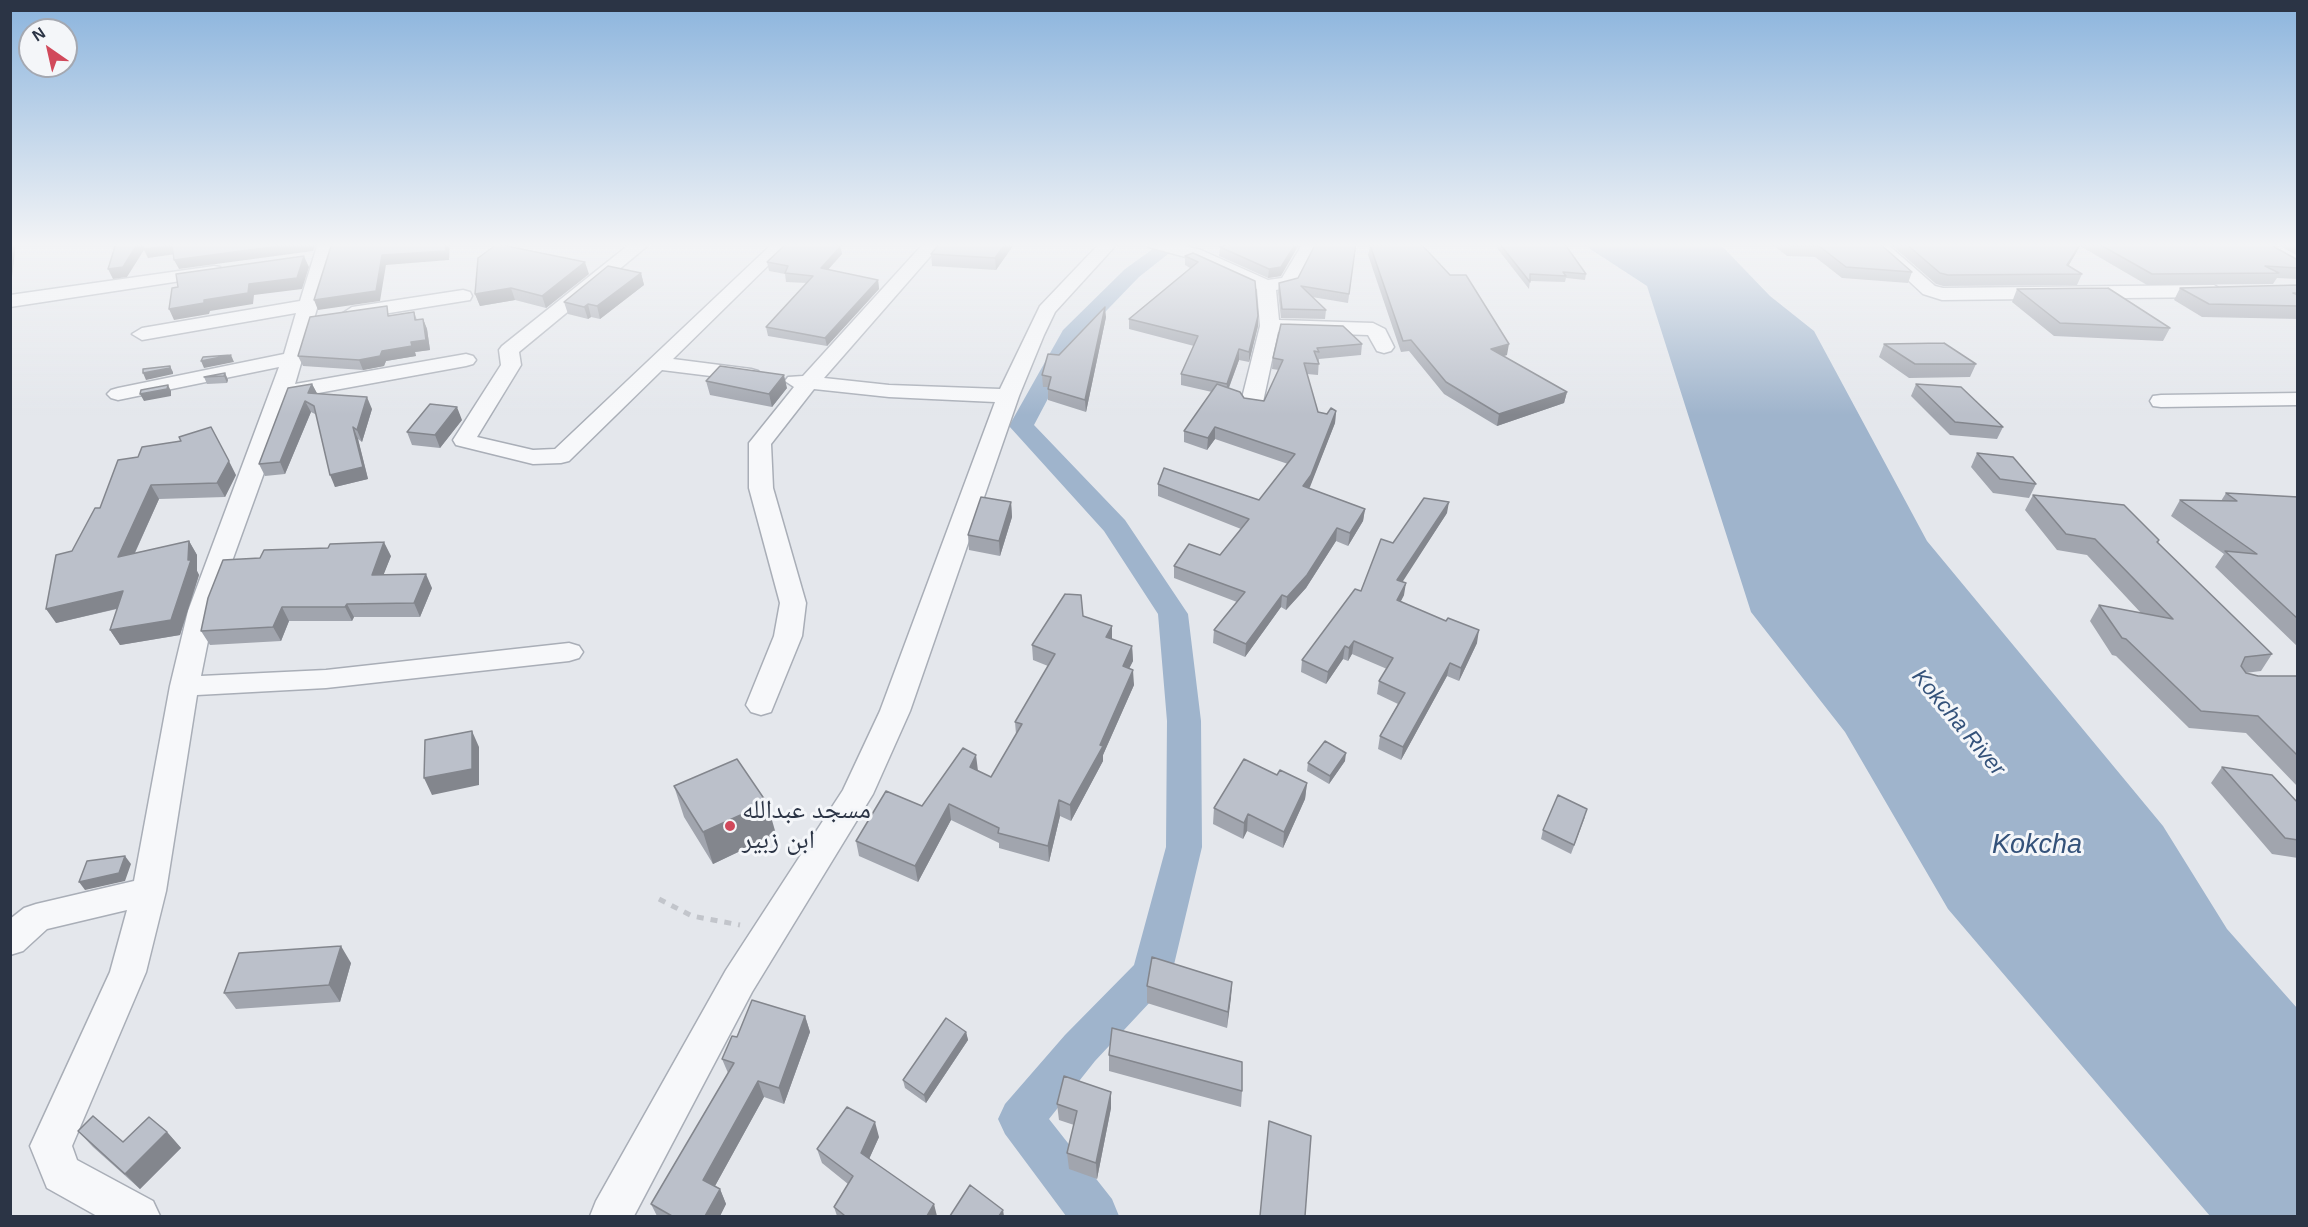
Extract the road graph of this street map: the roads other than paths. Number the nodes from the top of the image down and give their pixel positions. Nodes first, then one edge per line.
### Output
1 (318, 300) edge
2 (430, 300) edge
3 (571, 300) edge
4 (725, 300) edge
5 (882, 300) edge
6 (1056, 300) edge
7 (1267, 300) edge
8 (318, 315) junction
9 (1270, 326) junction
10 (142, 334) dead end
11 (1384, 347) dead end
12 (291, 359) junction
13 (466, 360) dead end
14 (660, 364) junction
15 (808, 383) junction
16 (282, 393) junction
17 (118, 394) dead end
18 (1008, 396) junction
19 (2298, 399) edge
20 (2161, 400) dead end
21 (1251, 402) edge
22 (569, 652) dead end
23 (184, 686) junction
24 (760, 705) dead end
25 (149, 891) junction
26 (10, 941) edge
27 (138, 1216) edge
28 (611, 1216) edge

1 - 8 street
2 - 8 street
3 - 14 street
4 - 14 street
5 - 15 street
6 - 18 street
7 - 9 street
8 - 10 street
8 - 12 street
9 - 11 street
9 - 21 street
12 - 16 street
12 - 17 street
13 - 16 street
14 - 15 street
15 - 18 street
15 - 24 street
16 - 23 street
18 - 28 street
19 - 20 street
22 - 23 street
23 - 25 street
25 - 26 street
25 - 27 street

